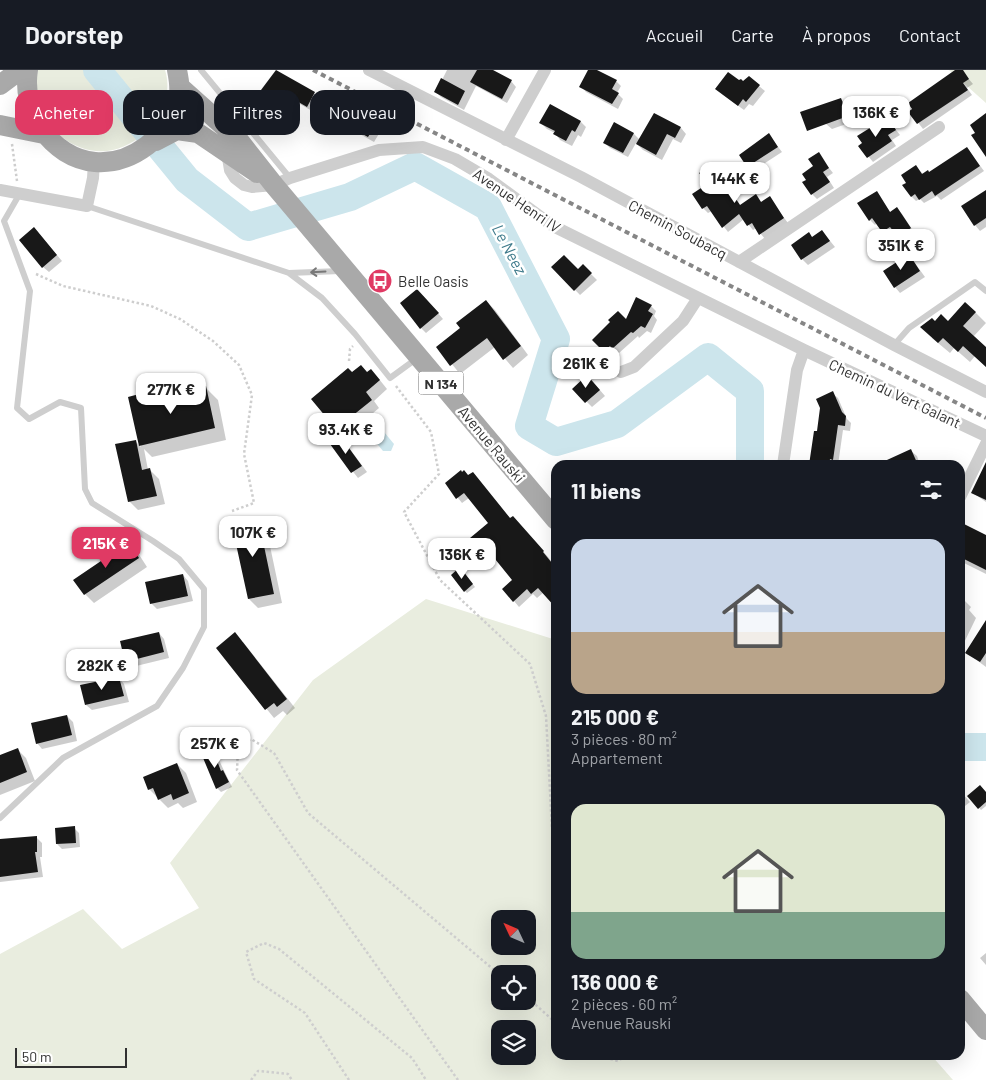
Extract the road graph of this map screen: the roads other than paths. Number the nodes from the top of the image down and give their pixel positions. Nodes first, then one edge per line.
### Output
1 (20, 70) edge
2 (28, 70) edge
3 (201, 70) edge
4 (369, 70) edge
5 (545, 70) edge
6 (0, 85) edge
7 (178, 86) edge
8 (27, 90) edge
9 (939, 127) dead end
10 (45, 135) edge
11 (506, 140) junction
12 (150, 144) junction
13 (271, 156) junction
14 (94, 162) junction
15 (283, 187) junction
16 (0, 190) edge
17 (19, 195) junction
18 (87, 206) junction
19 (739, 262) junction
20 (346, 270) junction
21 (289, 273) junction
22 (986, 291) edge
23 (698, 298) junction
24 (894, 345) junction
25 (804, 350) junction
26 (419, 357) junction
27 (621, 372) dead end
28 (986, 392) edge
29 (986, 436) edge
30 (986, 444) edge
31 (784, 460) edge
32 (965, 487) edge
33 (551, 514) edge
34 (0, 818) edge
35 (965, 1005) edge
36 (986, 1030) edge

1 - 6 main road
2 - 8 main road
3 - 13 lane
4 - 11 street, Chemin Soubacq
5 - 11 street
7 - 12 main road
7 - 15 main road, Avenue Rauski / N 134
9 - 19 street
10 - 14 main road
11 - 19 street, Chemin Soubacq
12 - 14 main road
12 - 15 main road, Avenue Rauski / N 134
13 - 15 lane
13 - 15 lane
14 - 18 street
15 - 20 main road, Avenue Rauski / N 134
15 - 23 street, Avenue Henri IV
16 - 17 street
17 - 18 street
17 - 34 lane
18 - 21 lane
19 - 24 street, Chemin Soubacq
20 -> 21 lane
20 - 26 main road, Avenue Rauski / N 134
21 - 26 lane
22 - 24 lane
23 - 25 street, Avenue Henri IV
23 - 27 street
24 - 28 street, Chemin Soubacq
25 - 29 street, Chemin du Vert Galant
25 - 31 street
26 - 33 main road, Avenue Rauski / N 134
30 - 32 street
35 - 36 main road

